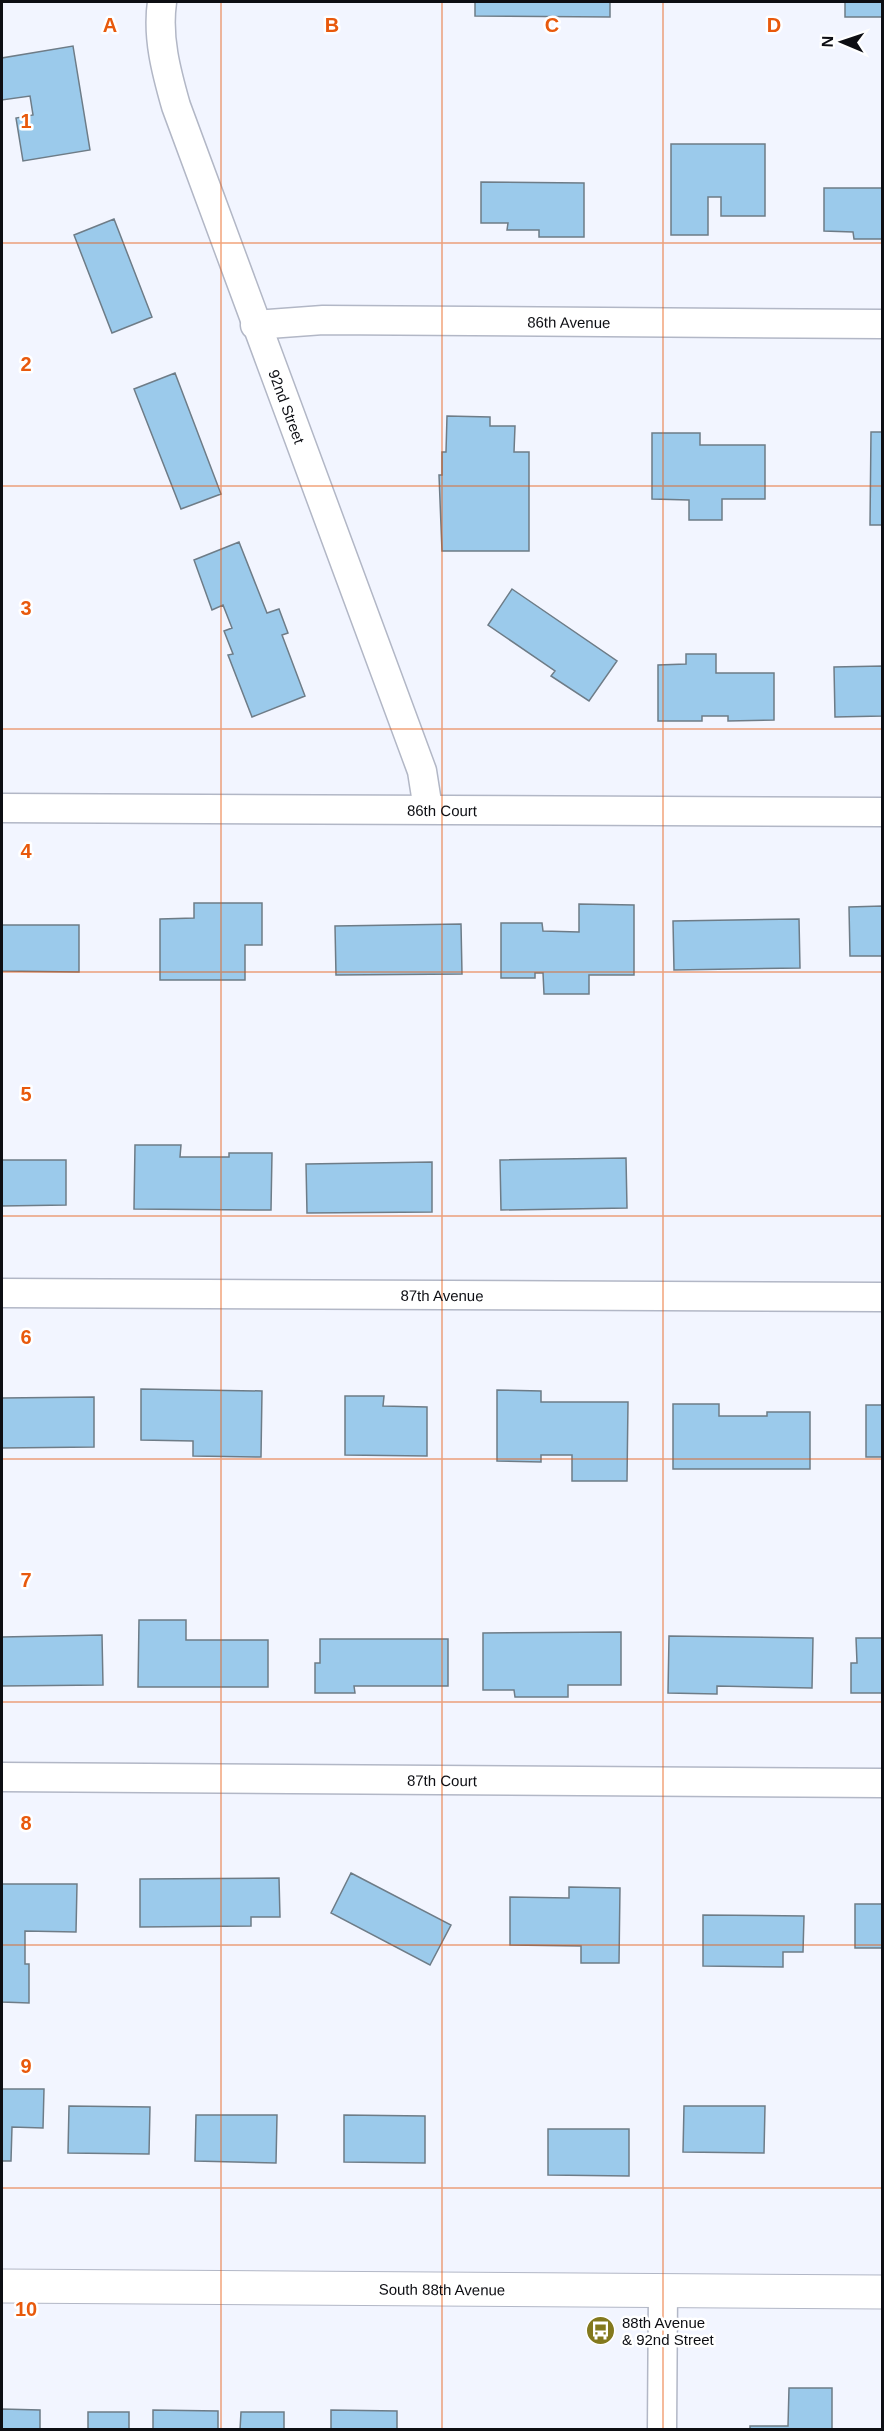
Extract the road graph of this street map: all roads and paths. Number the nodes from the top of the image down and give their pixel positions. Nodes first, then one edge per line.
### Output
1 (162, 2) edge
2 (882, 324) edge
3 (255, 325) junction
4 (2, 808) edge
5 (428, 809) junction
6 (882, 812) edge
7 (2, 1293) edge
8 (882, 1297) edge
9 (2, 1777) edge
10 (882, 1783) edge
11 (2, 2286) edge
12 (663, 2291) junction
13 (882, 2292) edge
14 (662, 2430) edge

1 - 3 street, 92nd Street
2 - 3 street, 86th Avenue
3 - 5 street, 92nd Street
4 - 5 street, 86th Court
5 - 6 street, 86th Court
7 - 8 street, 87th Avenue
9 - 10 street, 87th Court
11 - 12 street, South 88th Avenue
12 - 13 street, South 88th Avenue
12 - 14 street

